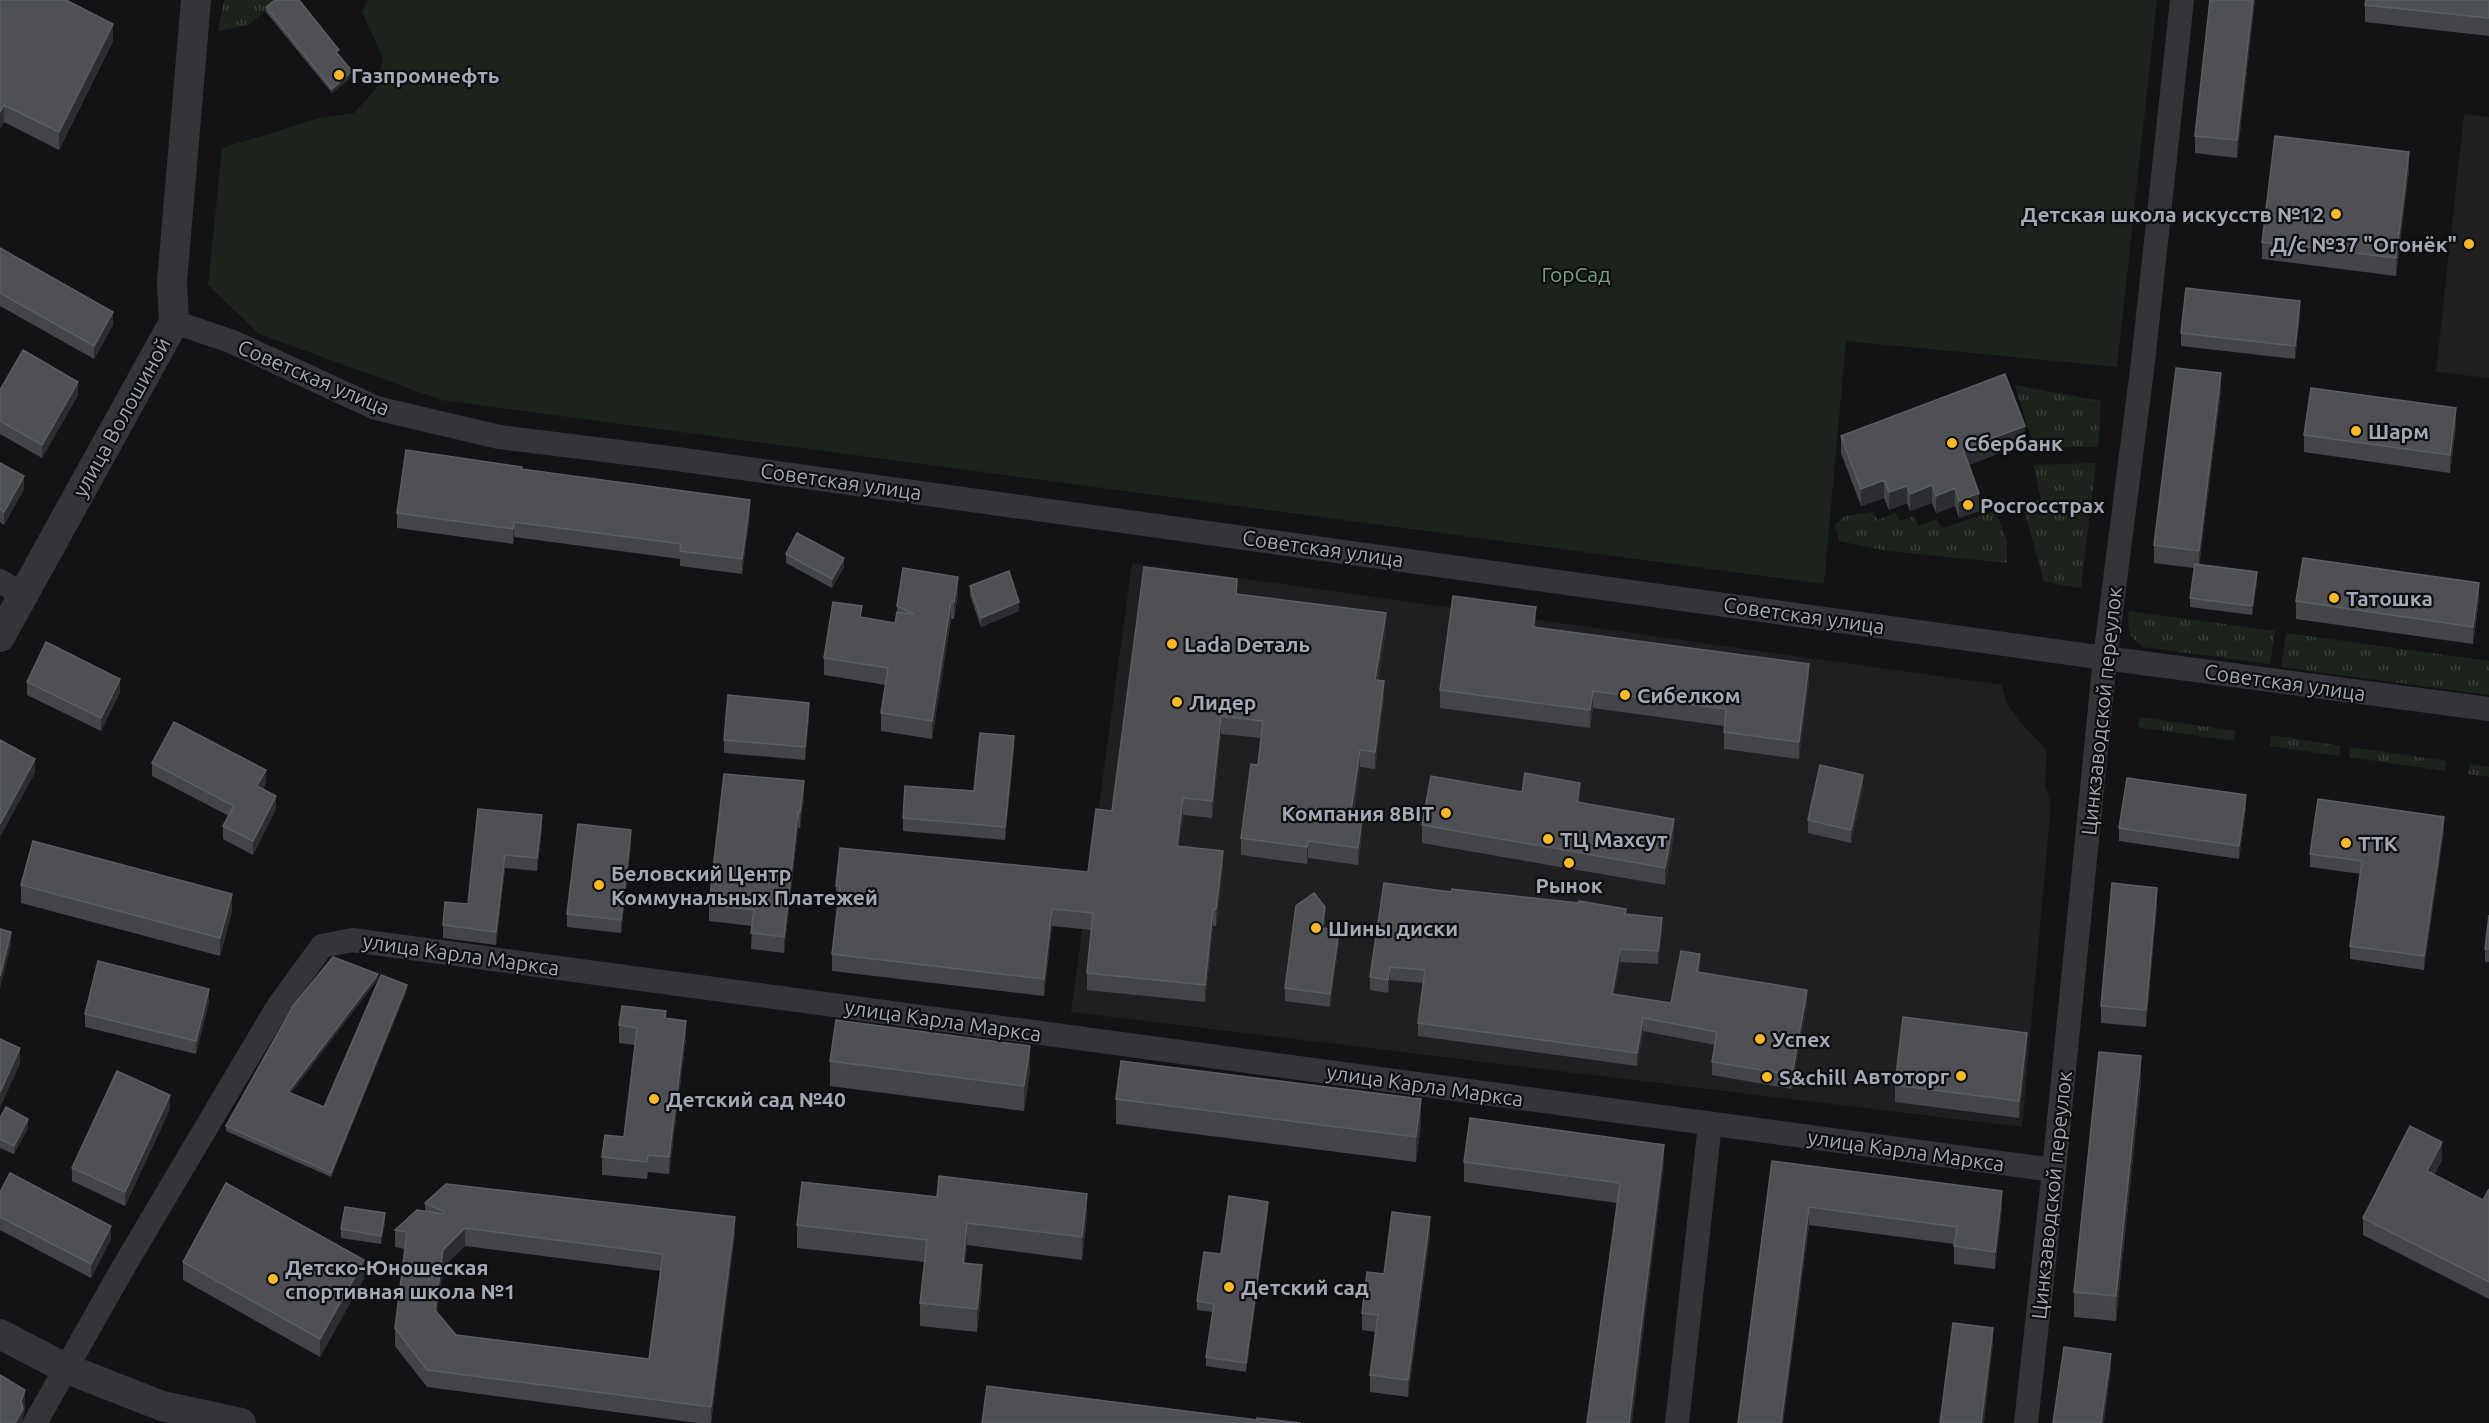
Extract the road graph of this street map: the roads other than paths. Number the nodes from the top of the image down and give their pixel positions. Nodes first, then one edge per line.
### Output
1 (196, 0) edge
2 (2182, 0) edge
3 (174, 322) junction
4 (12, 588) edge
5 (0, 637) edge
6 (2105, 658) junction
7 (2489, 709) edge
8 (1710, 1124) junction
9 (2054, 1170) junction
10 (0, 1334) edge
11 (65, 1368) junction
12 (35, 1423) edge
13 (241, 1423) edge
14 (1677, 1423) edge
15 (2026, 1423) edge

1 - 3 street, улица Волошиной
2 - 6 street, Цинкзаводской переулок
3 - 4 street, улица Волошиной
3 - 6 street, Советская улица
4 - 5 street, улица Волошиной
6 - 7 street, Советская улица
6 - 9 street, Цинкзаводской переулок
8 - 9 street, улица Карла Маркса
8 - 11 street, улица Карла Маркса
8 - 14 street
9 - 15 street, Цинкзаводской переулок
10 - 11 street
11 - 12 street, улица Карла Маркса
11 - 13 street

